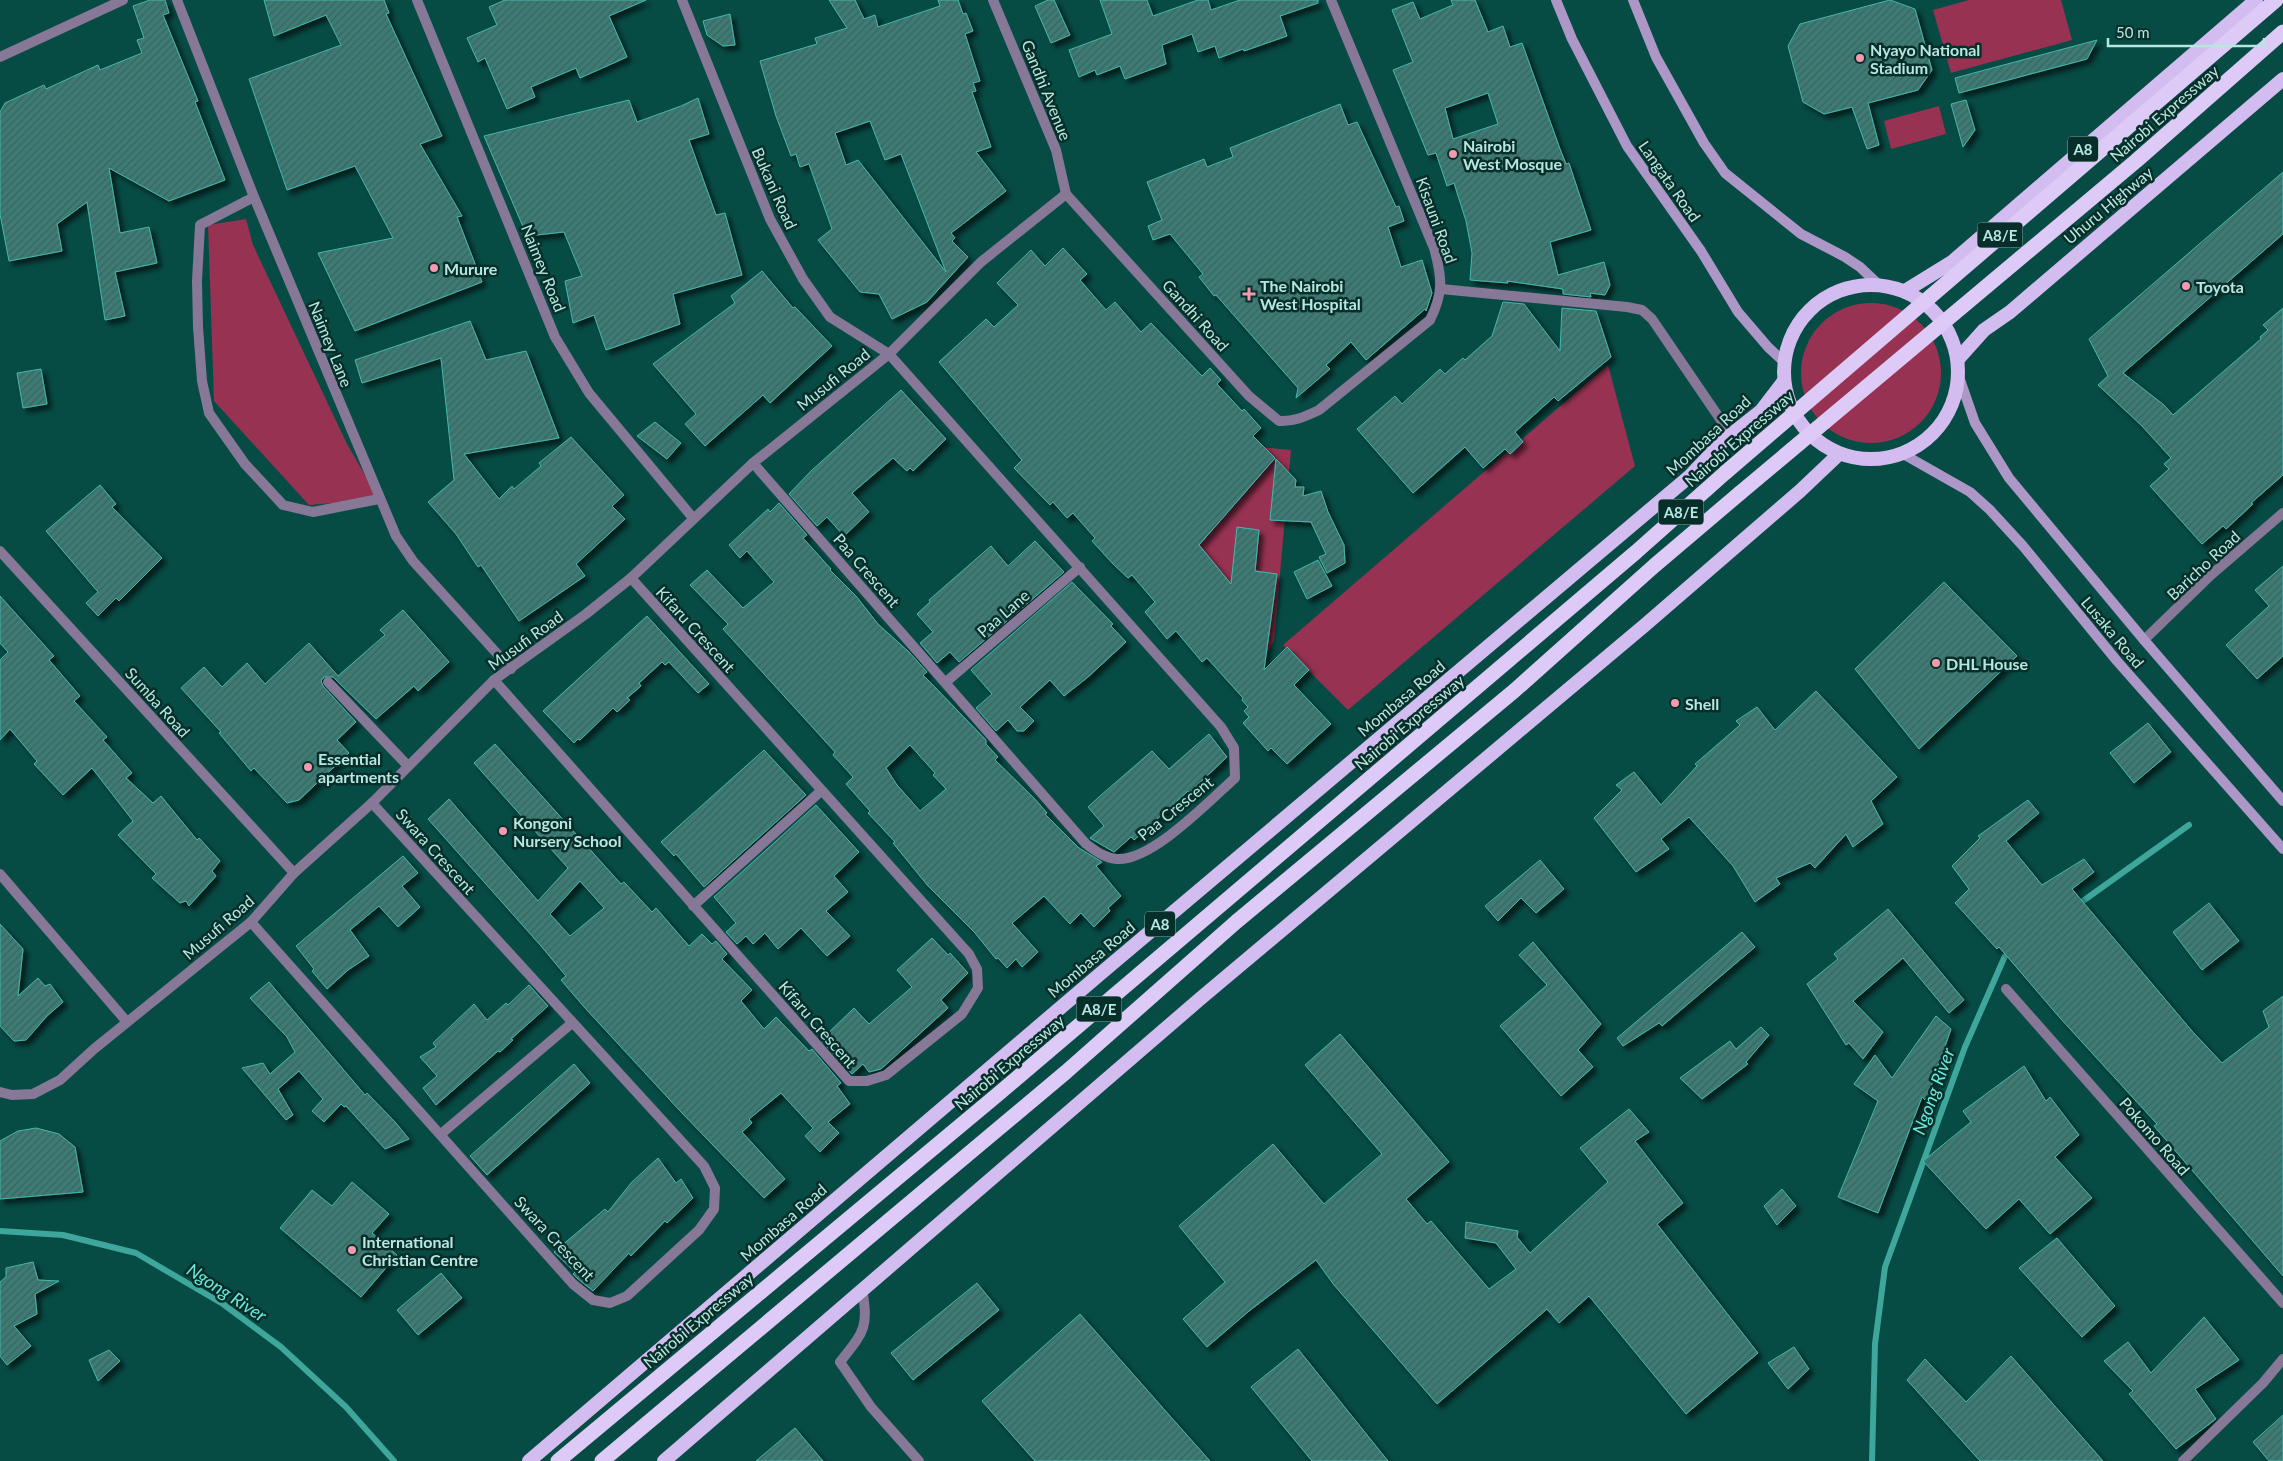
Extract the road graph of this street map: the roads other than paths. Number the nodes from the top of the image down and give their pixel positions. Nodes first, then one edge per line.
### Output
1 (123, 0) edge
2 (177, 0) edge
3 (417, 0) edge
4 (682, 0) edge
5 (993, 0) edge
6 (1331, 0) edge
7 (1556, 0) edge
8 (1633, 0) edge
9 (2256, 0) edge
10 (2276, 0) edge
11 (2283, 32) edge
12 (0, 57) edge
13 (2283, 79) edge
14 (1066, 194) junction
15 (254, 197) junction
16 (1879, 285) junction
17 (1441, 289) junction
18 (1905, 291) junction
19 (888, 354) junction
20 (1958, 359) junction
21 (1784, 362) junction
22 (1959, 377) junction
23 (1784, 381) junction
24 (1319, 410) joint
25 (1731, 435) junction
26 (1839, 454) junction
27 (1903, 454) junction
28 (753, 464) junction
29 (379, 499) junction
30 (2283, 513) edge
31 (693, 518) junction
32 (0, 551) edge
33 (1080, 566) junction
34 (631, 578) junction
35 (2144, 640) junction
36 (511, 669) junction
37 (494, 680) junction
38 (328, 682) dead end
39 (946, 682) junction
40 (408, 766) junction
41 (821, 791) junction
42 (2283, 801) edge
43 (372, 803) junction
44 (2283, 849) edge
45 (294, 872) junction
46 (0, 874) edge
47 (693, 906) junction
48 (251, 922) junction
49 (2006, 989) dead end
50 (127, 1022) junction
51 (572, 1023) junction
52 (0, 1092) edge
53 (440, 1134) junction
54 (862, 1290) junction
55 (2283, 1303) edge
56 (2283, 1359) edge
57 (529, 1461) edge
58 (558, 1461) edge
59 (602, 1461) edge
60 (664, 1461) edge
61 (919, 1461) edge
62 (2183, 1461) edge

1 - 12 street
2 - 15 street, Naimey Lane
3 - 31 street, Naimey Road
4 - 19 street, Bukani Road
5 - 14 street, Gandhi Avenue
6 - 17 street, Kisauni Road
7 - 21 main road, Langata Road
8 - 16 main road
9 - 18 highway, A8
10 - 58 highway, Nairobi Expressway / A8/E, bridge
11 - 59 highway, Nairobi Expressway / A8/E, bridge
13 - 20 highway, Uhuru Highway
14 - 19 street, Musufi Road
14 - 24 street, Gandhi Road
15 - 29 street, Naimey Lane
15 - 29 street
16 - 18 highway
16 - 21 highway
17 - 24 street, Kisauni Road
17 - 25 street
18 - 20 highway
19 - 28 street, Musufi Road
19 - 33 street, Paa Crescent
20 - 22 highway
21 - 23 highway
22 - 27 highway
22 - 35 main road, Lusaka Road
23 - 25 highway, Mombasa Road / A8
23 - 26 highway
25 - 57 highway, Mombasa Road / A8
26 - 27 highway
26 - 54 highway
27 - 44 main road, Lusaka Road
28 - 31 street, Musufi Road
28 - 39 street, Paa Crescent
29 - 36 street, Naimey Lane
30 - 35 street, Baricho Road
31 - 34 street, Musufi Road
32 - 45 street, Sumba Road
33 - 39 street, Paa Lane
33 - 39 street, Paa Crescent
34 - 36 street, Musufi Road
34 - 41 street, Kifaru Crescent
35 - 42 main road, Lusaka Road
36 - 37 street, Musufi Road
37 - 40 street, Musufi Road
37 - 47 street, Kifaru Crescent
38 - 40 street
40 - 43 street, Musufi Road
41 - 47 street
41 - 47 street, Kifaru Crescent
43 - 45 street, Musufi Road
43 - 51 street, Swara Crescent
45 - 48 street, Musufi Road
46 - 50 street
48 - 50 street, Musufi Road
48 - 53 street, Swara Crescent
49 - 55 street, Pokomo Road
50 - 52 street, Musufi Road
51 - 53 street
51 - 53 street, Swara Crescent
54 - 60 highway
54 - 61 street
56 - 62 street

